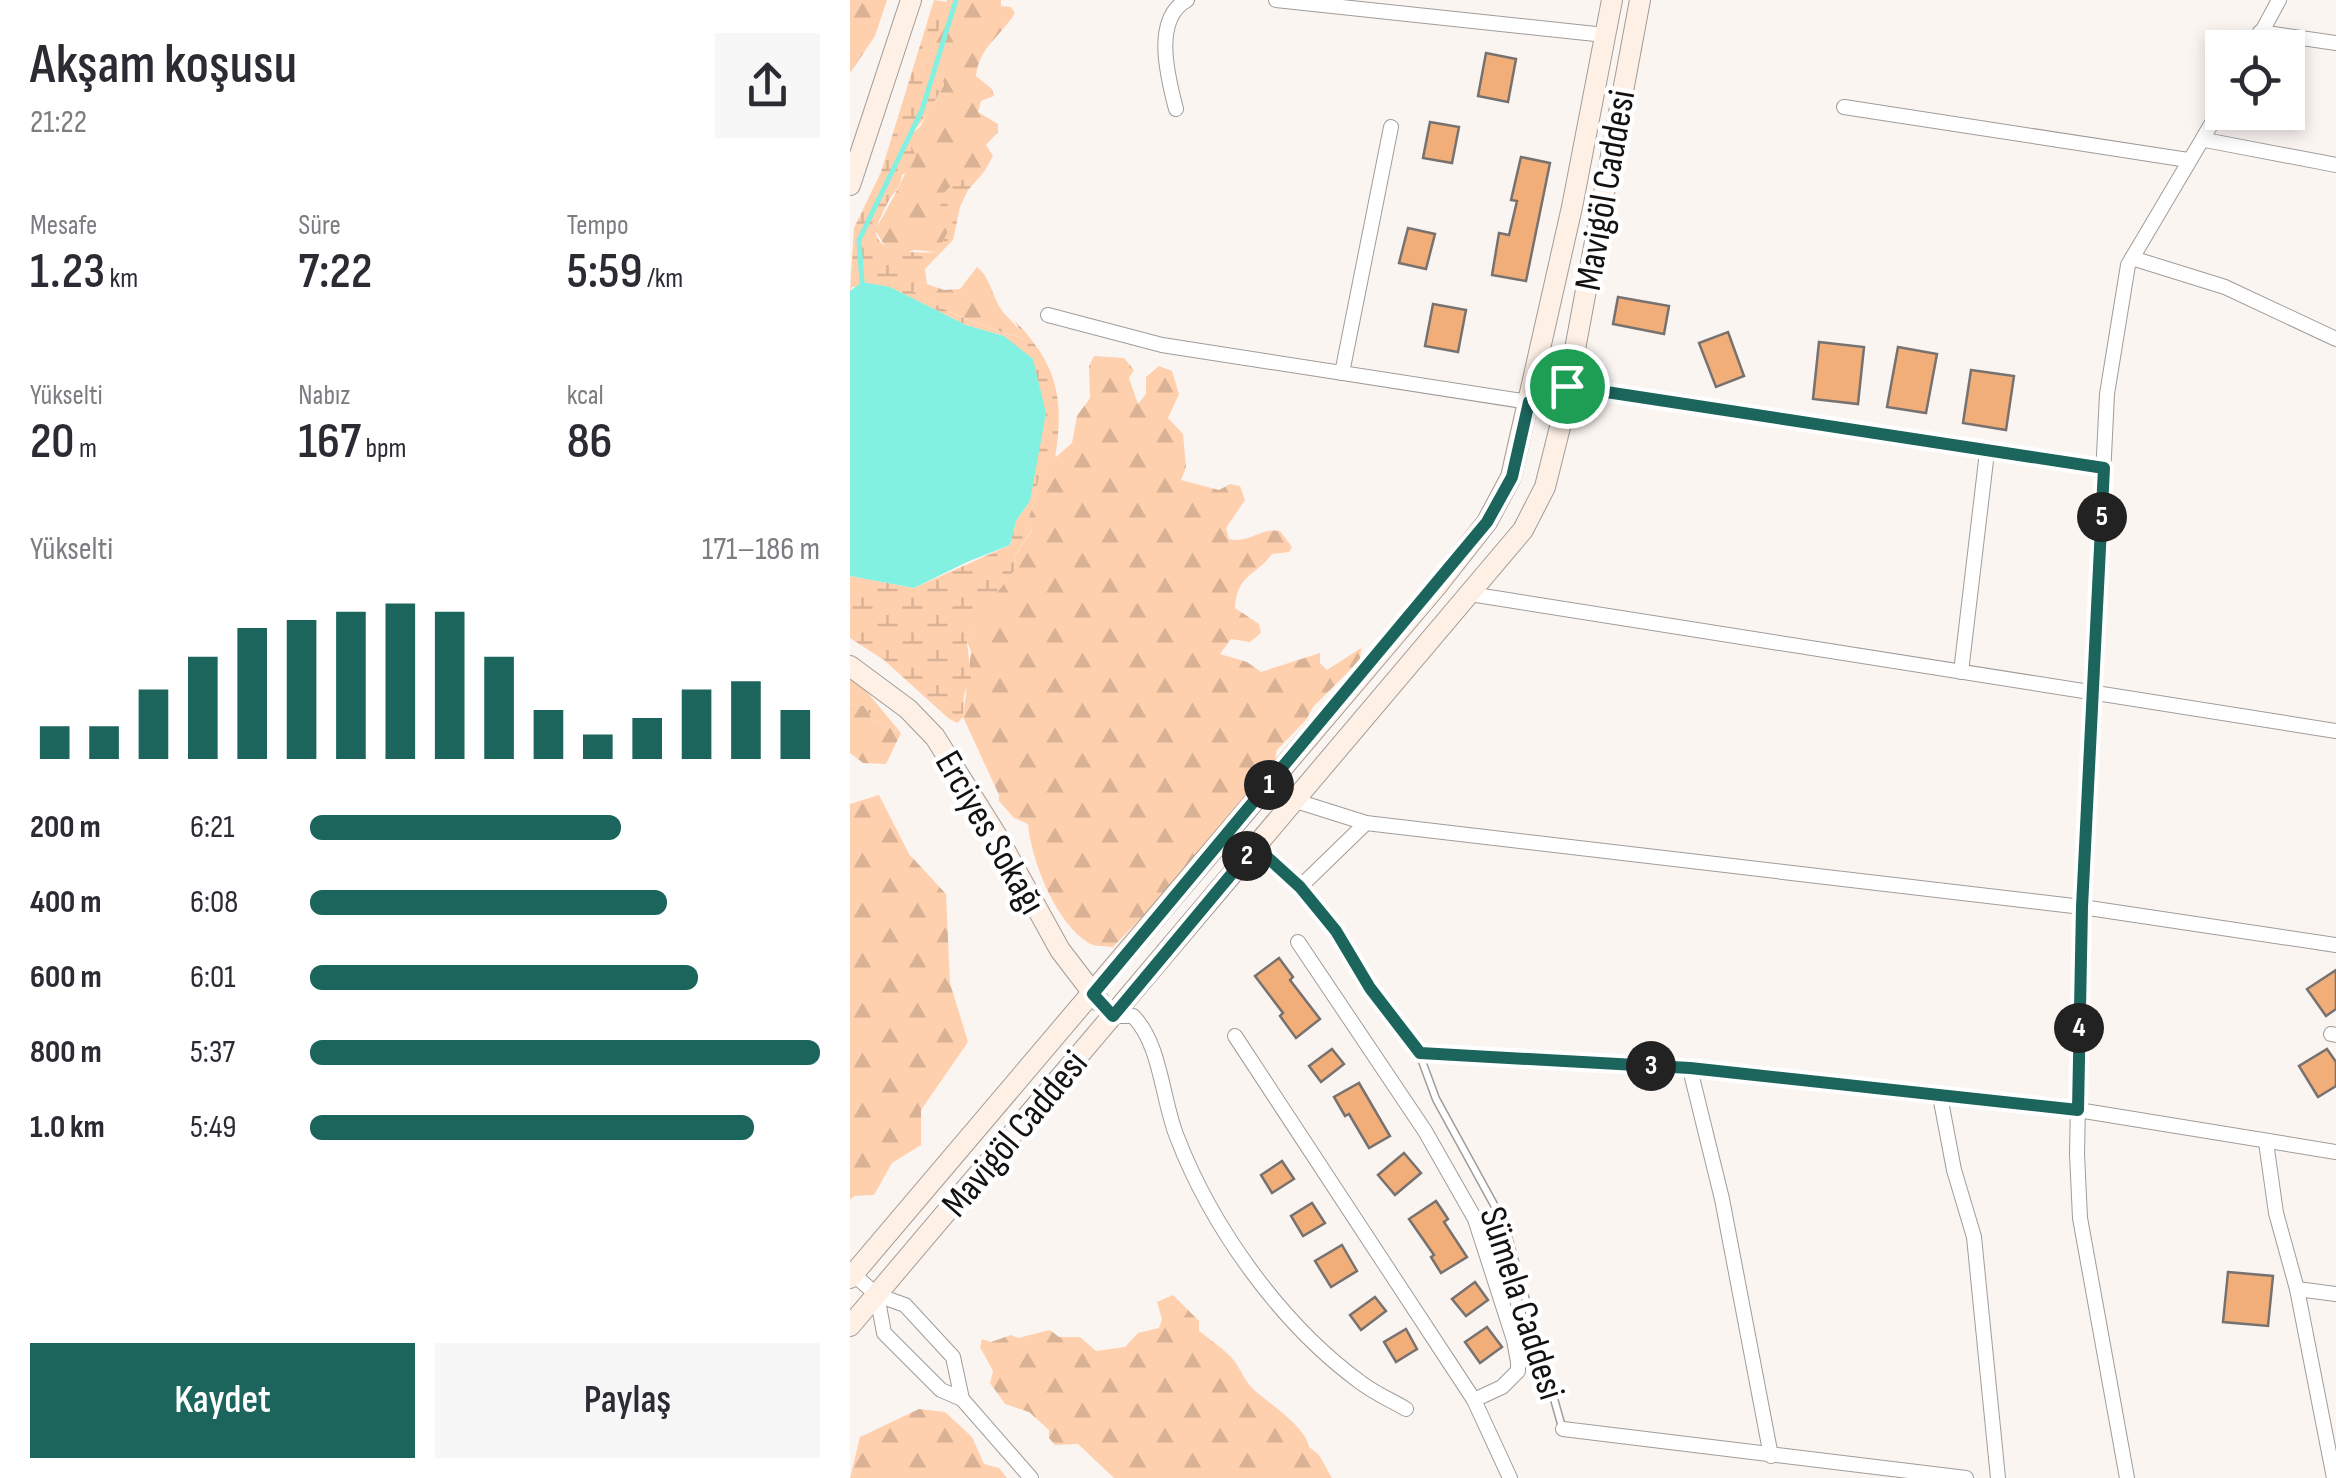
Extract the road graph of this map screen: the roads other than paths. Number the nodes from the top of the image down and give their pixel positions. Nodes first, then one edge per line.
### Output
1 (911, 0) edge
2 (1186, 0) edge
3 (1276, 0) edge
4 (1612, 0) edge
5 (1640, 0) edge
6 (2279, 0) edge
7 (2261, 30) edge
8 (1604, 35) junction
9 (2305, 39) edge
10 (2336, 43) edge
11 (1844, 106) dead end
12 (1176, 109) dead end
13 (1391, 127) dead end
14 (2210, 130) edge
15 (2205, 140) junction
16 (2188, 160) junction
17 (2336, 165) edge
18 (850, 185) edge
19 (2132, 258) junction
20 (1048, 315) dead end
21 (2336, 339) edge
22 (1342, 373) junction
23 (1567, 386) junction
24 (1529, 402) junction
25 (1987, 452) junction
26 (2104, 468) junction
27 (1470, 594) junction
28 (850, 666) edge
29 (1961, 672) junction
30 (2094, 694) junction
31 (2336, 730) edge
32 (1293, 800) junction
33 (1366, 822) junction
34 (1255, 846) junction
35 (1300, 887) junction
36 (2082, 907) junction
37 (1298, 942) dead end
38 (2336, 945) edge
39 (1093, 994) junction
40 (1113, 1016) junction
41 (1235, 1036) dead end
42 (1420, 1053) junction
43 (1690, 1068) junction
44 (1940, 1096) junction
45 (2078, 1110) junction
46 (2266, 1142) junction
47 (2336, 1152) edge
48 (852, 1276) edge
49 (2298, 1289) junction
50 (877, 1294) junction
51 (2336, 1294) edge
52 (850, 1326) edge
53 (946, 1349) junction
54 (922, 1372) junction
55 (962, 1400) junction
56 (1474, 1400) junction
57 (1406, 1409) dead end
58 (1563, 1429) joint
59 (1771, 1456) junction
60 (1031, 1478) edge
61 (1510, 1478) edge
62 (1966, 1478) edge
63 (1998, 1478) edge
64 (2127, 1478) edge
65 (2334, 1478) edge

1 - 18 main road
2 - 12 street
3 - 8 street
4 - 8 main road, Mavigöl Caddesi
5 - 23 main road, Mavigöl Caddesi
6 - 7 street
8 - 24 main road, Mavigöl Caddesi
9 - 10 street
11 - 16 street
13 - 22 street
14 - 15 street
15 - 16 street
15 - 17 street
16 - 19 street
19 - 21 street
19 - 26 street
20 - 22 street
22 - 24 street
23 - 24 street
23 - 25 street
23 - 27 main road, Mavigöl Caddesi
24 - 39 main road, Mavigöl Caddesi
25 - 26 street
25 - 29 street
26 - 30 street
27 - 29 street
27 - 32 main road, Mavigöl Caddesi
28 - 39 main road, Erciyes Sokağı
29 - 30 street
30 - 31 street
30 - 36 street
32 - 33 street
32 - 34 main road, Mavigöl Caddesi
33 - 35 street
33 - 36 street
34 - 35 lane, Sümela Caddesi
34 - 40 main road, Mavigöl Caddesi
35 - 42 lane, Sümela Caddesi
36 - 38 street
36 - 45 street
37 - 56 street
39 - 40 main road, Erciyes Sokağı
39 - 48 main road, Mavigöl Caddesi
40 - 50 main road, Mavigöl Caddesi
40 - 57 street
41 - 56 street
42 - 43 street
42 - 58 lane, Sümela Caddesi
43 - 44 street
43 - 59 street
44 - 45 street
44 - 63 street
45 - 46 street
45 - 64 street
46 - 47 street
46 - 49 street
48 - 50 street
49 - 51 street
49 - 65 street
50 - 52 main road, Mavigöl Caddesi
50 - 53 street
50 - 54 street
53 - 54 street
53 - 55 street
54 - 55 street
55 - 60 street
56 - 61 street
58 - 59 street, Sümela Caddesi
59 - 62 street, Sümela Caddesi

